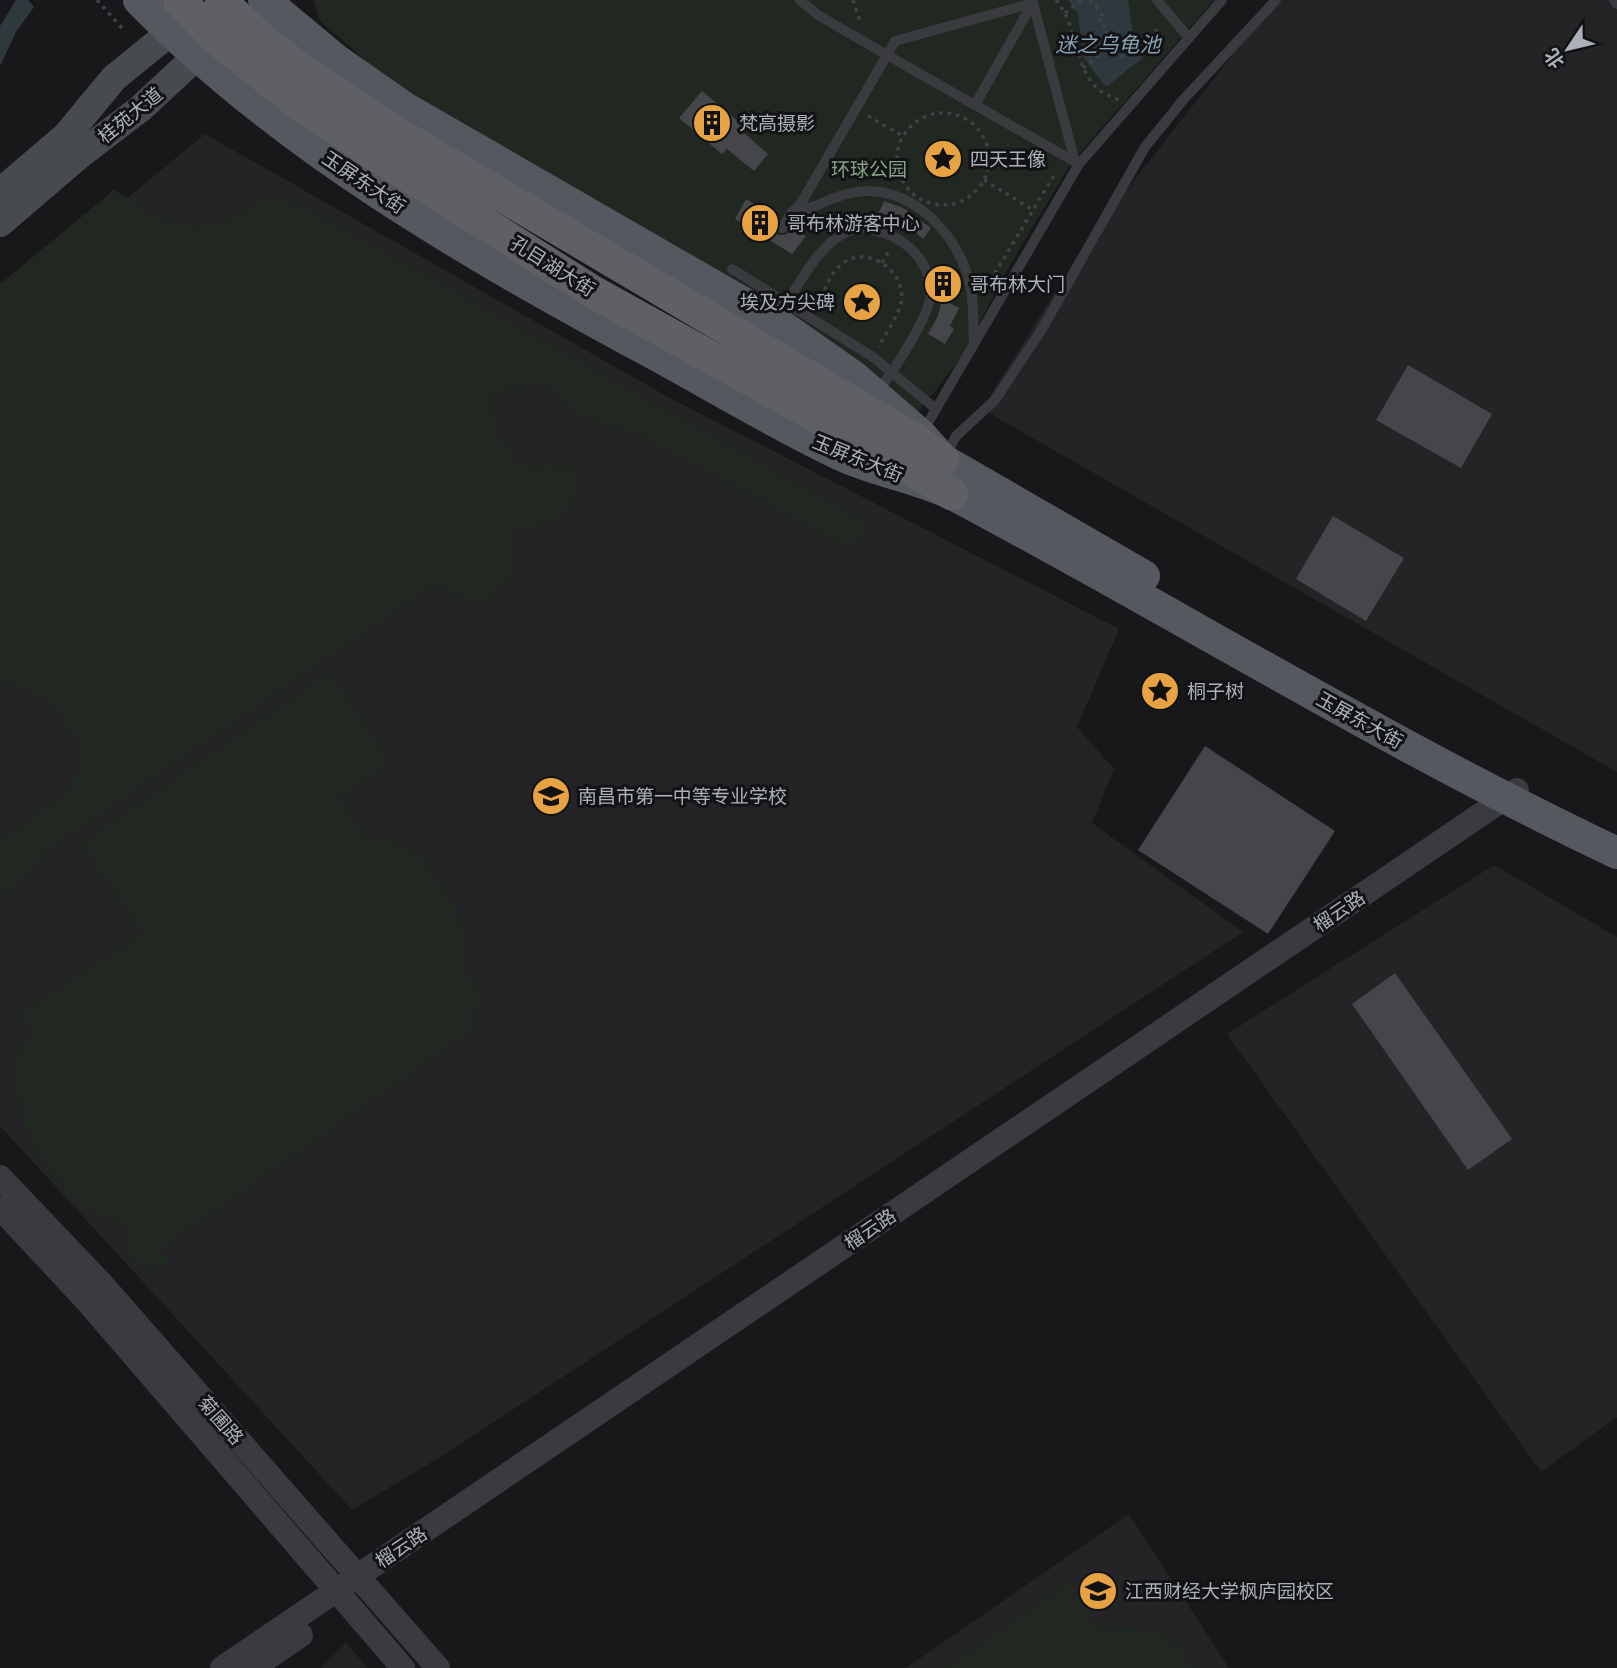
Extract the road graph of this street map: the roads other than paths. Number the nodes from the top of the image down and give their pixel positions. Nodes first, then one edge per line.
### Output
1 (139, 0) edge
2 (179, 0) edge
3 (221, 0) edge
4 (254, 0) edge
5 (264, 0) edge
6 (800, 0) edge
7 (1157, 0) edge
8 (1222, 0) edge
9 (1276, 0) edge
10 (1614, 0) edge
11 (1034, 2) edge
12 (1617, 4) edge
13 (170, 32) junction
14 (1189, 38) junction
15 (887, 55) junction
16 (197, 57) junction
17 (975, 105) junction
18 (1073, 161) junction
19 (0, 192) edge
20 (800, 205) junction
21 (0, 223) edge
22 (782, 228) dead end
23 (732, 269) dead end
24 (782, 312) junction
25 (974, 344) junction
26 (884, 384) junction
27 (924, 442) junction
28 (952, 494) junction
29 (1516, 797) junction
30 (1617, 836) edge
31 (1617, 853) edge
32 (0, 1177) edge
33 (0, 1208) edge
34 (364, 1582) junction
35 (341, 1598) junction
36 (222, 1668) edge
37 (253, 1668) edge
38 (403, 1668) edge
39 (438, 1668) edge

1 - 13 main road, 玉屏东大街
2 - 27 highway, 孔目湖大街
3 - 13 main road, 桂苑大道
3 - 27 highway, 孔目湖大街
4 - 16 main road, 桂苑大道
5 - 24 main road, 玉屏东大街
6 - 15 lane
7 - 14 lane
8 - 14 lane
9 - 27 lane
10 - 12 lane
11 - 15 lane
11 - 17 lane
11 - 18 lane
13 - 16 main road, 玉屏东大街
13 - 19 main road, 桂苑大道
14 - 18 lane
15 - 17 lane
15 - 20 lane
16 - 21 main road, 桂苑大道
16 - 28 main road, 玉屏东大街
17 - 18 lane
18 - 25 lane
20 - 22 lane
20 - 25 lane
23 - 24 lane
24 - 26 main road, 玉屏东大街
24 - 26 lane
25 - 27 lane
26 - 27 main road, 玉屏东大街
27 - 28 highway, 孔目湖大街
27 - 29 main road, 玉屏东大街
28 - 29 main road, 玉屏东大街
29 - 30 main road, 玉屏东大街
29 - 31 main road, 玉屏东大街
29 - 34 street, 榴云路
32 - 34 street, 菊圃路
33 - 35 street, 菊圃路
34 - 35 street, 榴云路
34 - 39 street, 菊圃路
35 - 36 street, 榴云路
35 - 37 street, 榴云路
35 - 38 street, 菊圃路

